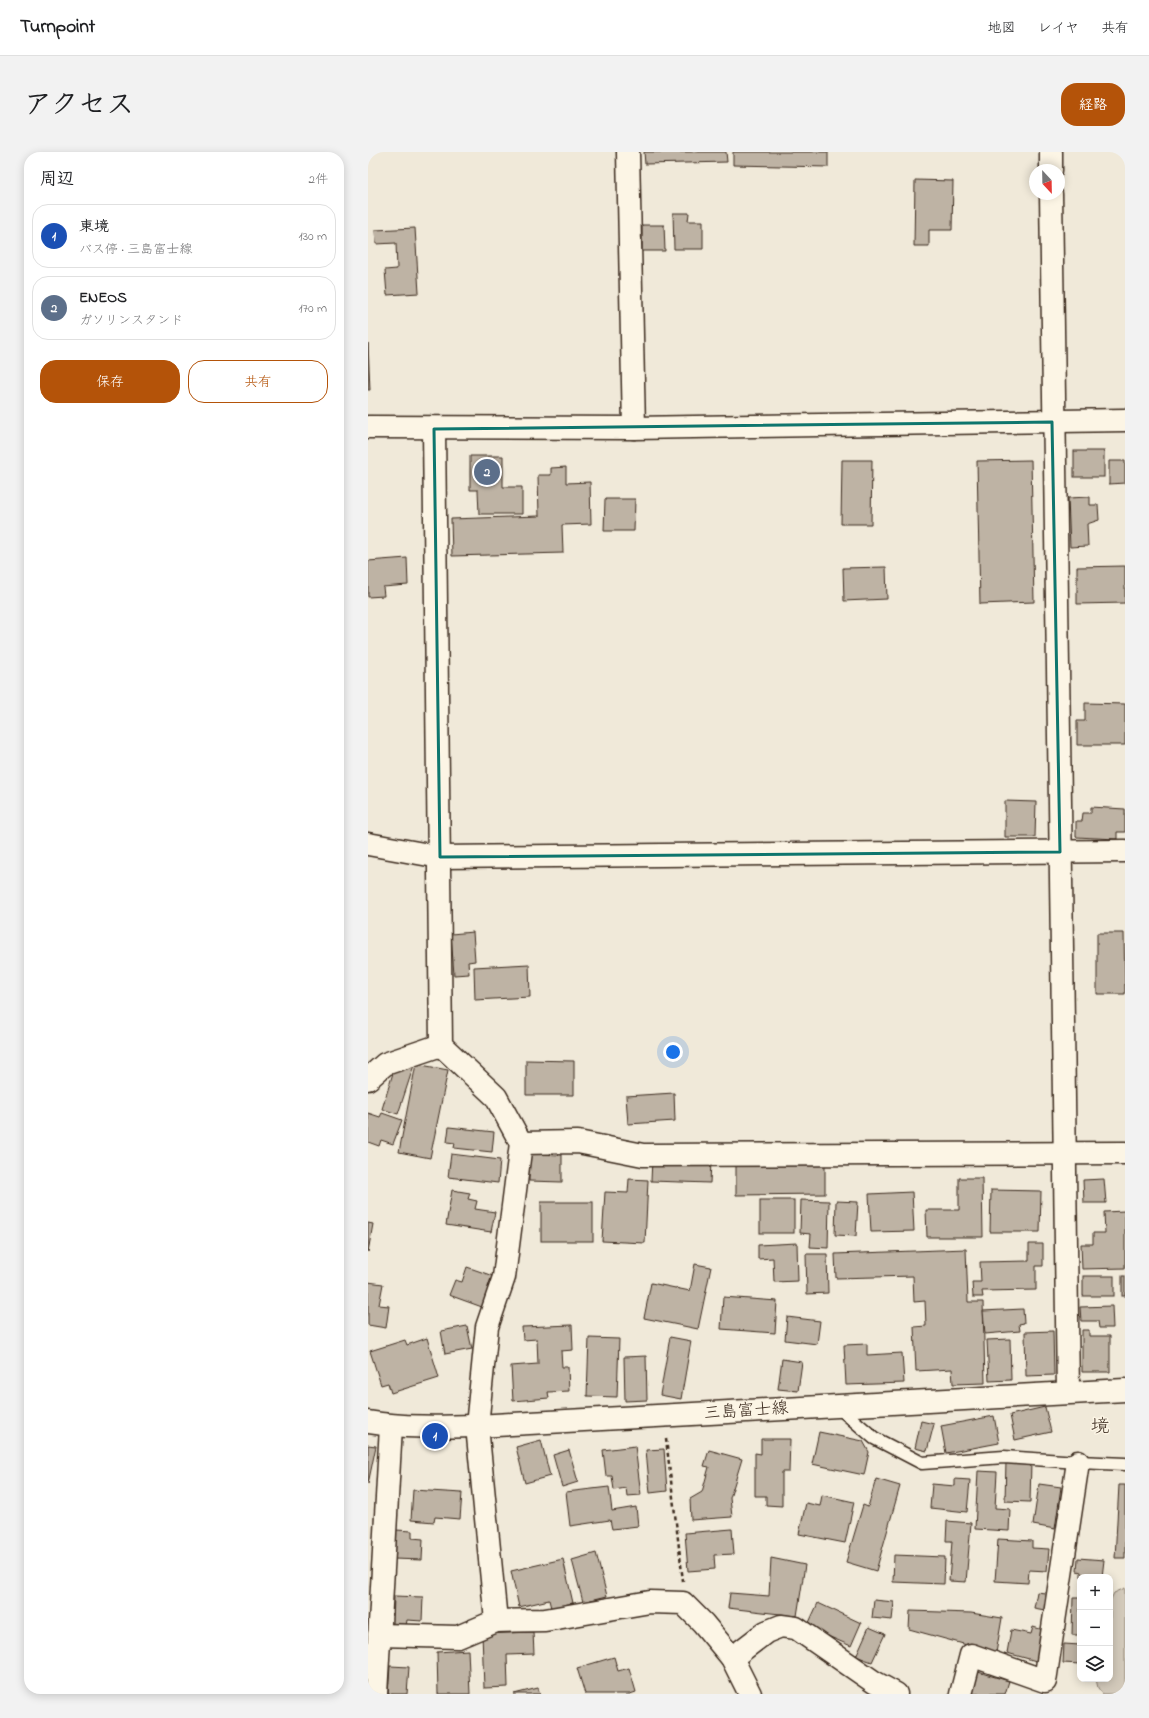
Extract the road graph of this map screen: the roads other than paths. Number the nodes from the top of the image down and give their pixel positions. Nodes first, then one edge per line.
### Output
1 (628, 152) edge
2 (1051, 152) edge
3 (1051, 164) edge
4 (1051, 200) edge
5 (1125, 420) edge
6 (1052, 422) junction
7 (368, 427) edge
8 (634, 428) junction
9 (434, 429) junction
10 (368, 844) edge
11 (1125, 851) edge
12 (1060, 852) junction
13 (440, 857) junction
14 (441, 1045) junction
15 (368, 1079) edge
16 (521, 1143) junction
17 (1125, 1153) edge
18 (1067, 1154) junction
19 (1125, 1390) edge
20 (1068, 1392) junction
21 (836, 1405) junction
22 (368, 1422) edge
23 (391, 1426) junction
24 (477, 1426) junction
25 (1078, 1462) junction
26 (1125, 1464) edge
27 (375, 1596) edge
28 (496, 1621) junction
29 (379, 1635) junction
30 (732, 1658) junction
31 (376, 1694) edge
32 (750, 1694) edge
33 (896, 1694) edge
34 (961, 1694) edge

1 - 8 street
2 - 3 street
4 - 6 street
5 - 6 street
6 - 8 street
6 - 12 street
7 - 9 street
8 - 9 street
9 - 13 street
10 - 13 street
11 - 12 street
12 - 13 street
12 - 18 street
13 - 14 street
14 - 15 street
14 - 16 street
16 - 18 street
16 - 24 street
17 - 18 street
18 - 20 street
19 - 20 street, 三島富士線
20 - 21 street, 三島富士線
21 - 24 street, 三島富士線
21 - 25 lane
22 - 23 street, 三島富士線
23 - 24 street, 三島富士線
23 - 27 street
24 - 28 street
25 - 26 lane
25 - 34 street
27 - 29 street
28 - 29 street
28 - 30 street
29 - 31 street
30 - 32 street
30 - 33 street

